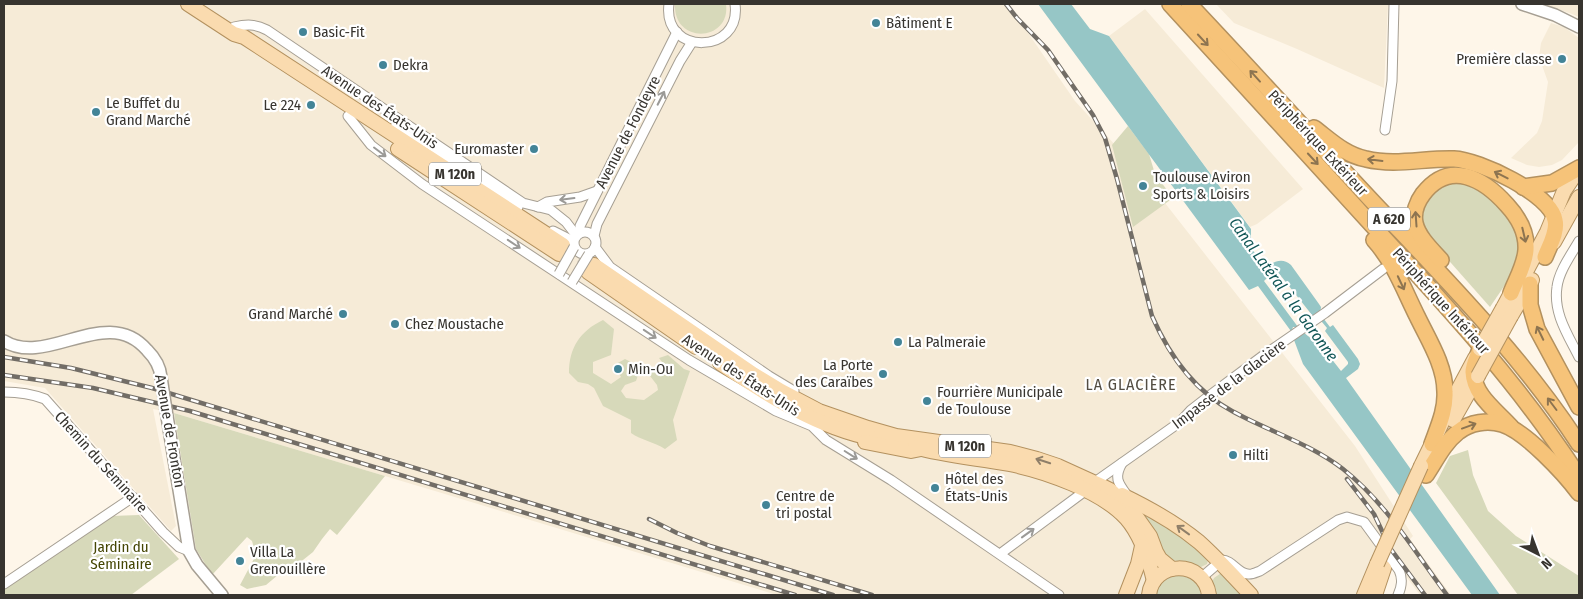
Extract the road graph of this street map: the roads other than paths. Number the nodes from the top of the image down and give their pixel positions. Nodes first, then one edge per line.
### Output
1 (188, 4) edge
2 (668, 4) edge
3 (735, 4) edge
4 (1170, 4) edge
5 (1189, 4) edge
6 (1394, 4) edge
7 (1522, 4) edge
8 (1579, 27) edge
9 (677, 32) junction
10 (232, 33) junction
11 (692, 42) junction
12 (1277, 100) junction
13 (348, 110) junction
14 (1386, 130) dead end
15 (1579, 169) edge
16 (1523, 187) junction
17 (597, 192) junction
18 (1579, 197) edge
19 (1349, 199) junction
20 (538, 207) junction
21 (1554, 214) junction
22 (594, 236) junction
23 (1579, 241) edge
24 (571, 242) junction
25 (1545, 256) junction
26 (591, 260) junction
27 (1383, 269) dead end
28 (559, 274) junction
29 (572, 282) junction
30 (1530, 284) junction
31 (1511, 293) junction
32 (1466, 302) junction
33 (1507, 312) junction
34 (4, 341) edge
35 (1480, 349) joint
36 (1579, 357) edge
37 (1474, 374) junction
38 (4, 392) edge
39 (1579, 407) edge
40 (812, 426) junction
41 (1512, 428) junction
42 (1432, 444) junction
43 (1579, 444) edge
44 (921, 449) junction
45 (1122, 463) junction
46 (1424, 471) junction
47 (1579, 476) edge
48 (1090, 486) junction
49 (1110, 490) junction
50 (1579, 493) edge
51 (133, 497) junction
52 (1130, 499) junction
53 (1142, 546) junction
54 (189, 551) junction
55 (1000, 554) junction
56 (1220, 562) junction
57 (1172, 569) junction
58 (1377, 570) junction
59 (1202, 578) junction
60 (1154, 581) junction
61 (4, 584) edge
62 (222, 595) edge
63 (1059, 595) edge
64 (1126, 595) edge
65 (1149, 595) edge
66 (1208, 595) edge
67 (1251, 595) edge
68 (1360, 595) edge
69 (1364, 595) edge
70 (1369, 595) edge
71 (1375, 595) edge
72 (1398, 595) edge

1 - 10 main road, Avenue des États-Unis / M 120n
2 - 9 street
3 - 11 street
4 -> 19 highway, Périphérique Intérieur / A 620
12 -> 5 highway, Périphérique Extérieur / A 620
6 - 14 street
7 - 8 street
9 - 11 street
9 - 17 street, Avenue de Fondeyre
10 - 13 main road, Avenue des États-Unis / M 120n
10 - 20 street, Avenue des États-Unis
22 -> 11 street, Avenue de Fondeyre
16 -> 12 highway
12 - 32 highway, Périphérique Extérieur / A 620
13 - 24 main road, Avenue des États-Unis / M 120n
13 -> 28 street, Avenue des États-Unis
15 - 16 highway
15 - 21 main road
16 - 21 highway
17 -> 20 street
17 - 24 street, Avenue de Fondeyre
18 - 25 main road
19 -> 42 highway
19 - 47 highway, Périphérique Intérieur / A 620
20 - 24 street, Avenue des États-Unis
21 - 25 highway
21 - 31 main road
22 - 24 street
22 - 26 street
23 - 36 street
24 - 26 street
24 - 28 street, Avenue de Fondeyre, bridge
25 - 30 main road
26 - 29 street, bridge
26 - 44 main road, Avenue des États-Unis / M 120n
48 -> 26 main road, Avenue des États-Unis / M 120n
27 - 45 street, Impasse de la Glacière
28 - 29 street, Avenue des États-Unis
29 -> 40 street, Avenue des États-Unis
30 - 33 main road
39 -> 30 highway
32 -> 31 highway
31 - 33 main road
43 -> 32 highway, Périphérique Extérieur / A 620
33 - 35 main road, bridge
33 - 37 main road, bridge
34 - 54 street, Avenue de Fronton, bridge
35 - 37 highway
37 - 41 highway
37 - 42 main road
37 - 46 main road
38 - 51 street, Chemin du Séminaire
40 - 44 main road
40 -> 55 street, Avenue des États-Unis
46 -> 41 highway
41 - 50 highway
42 - 46 main road
44 - 48 main road, Avenue des États-Unis / M 120n
45 - 48 street, Impasse de la Glacière
45 - 52 street
46 - 58 main road
48 - 49 main road, Avenue des États-Unis / M 120n
48 - 53 main road, Avenue des États-Unis / M 120n
55 -> 48 street, Impasse de la Glacière
49 - 52 main road
49 - 57 main road, Avenue des États-Unis / M 120n
51 - 54 street, Chemin du Séminaire
51 - 61 street
56 -> 52 main road
53 - 60 main road, Avenue des États-Unis / M 120n
53 - 64 main road
54 - 62 street, Avenue de Fronton
55 - 63 street, Avenue des États-Unis
56 - 59 street
56 - 67 main road
56 - 72 street
57 - 59 main road
57 - 60 main road
58 - 68 main road
58 - 69 main road
58 - 70 main road
58 - 71 main road
59 - 66 main road
60 - 65 main road

